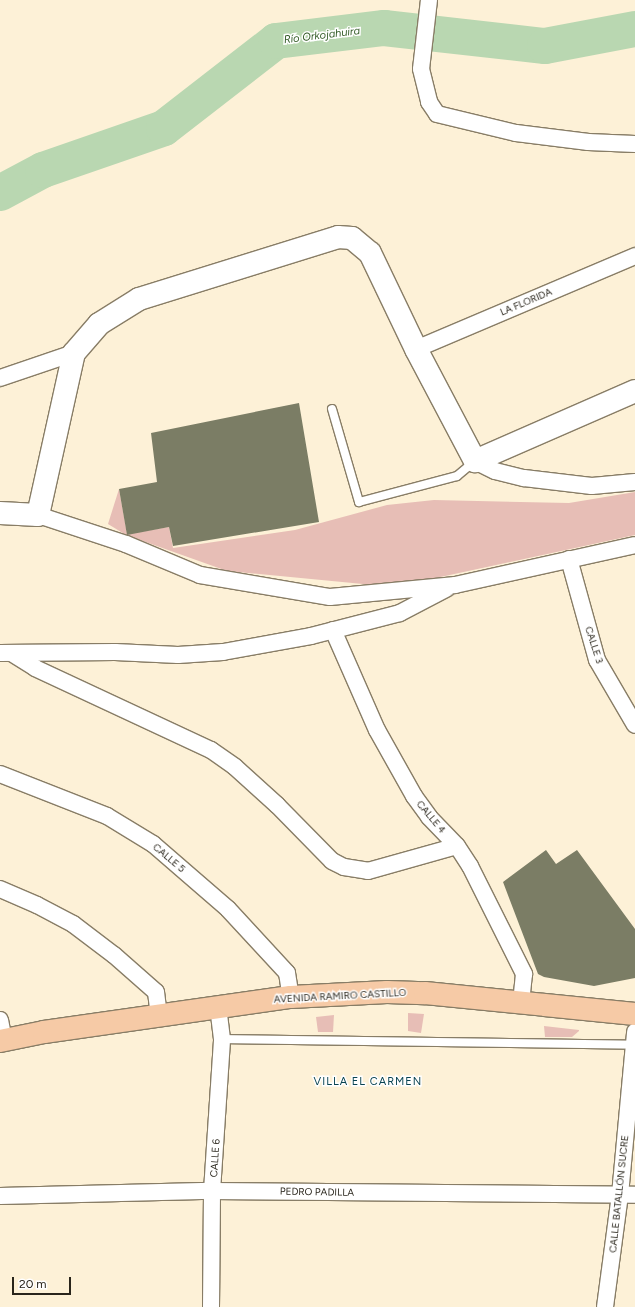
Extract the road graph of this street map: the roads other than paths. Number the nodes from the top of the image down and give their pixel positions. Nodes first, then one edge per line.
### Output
1 (428, 2) edge
2 (635, 144) edge
3 (635, 256) edge
4 (416, 349) junction
5 (74, 353) junction
6 (0, 378) edge
7 (635, 391) edge
8 (332, 409) dead end
9 (475, 460) junction
10 (635, 482) edge
11 (0, 513) edge
12 (38, 515) junction
13 (635, 545) edge
14 (569, 559) junction
15 (455, 585) junction
16 (333, 630) junction
17 (6, 654) edge
18 (635, 725) edge
19 (0, 774) edge
20 (457, 846) junction
21 (0, 889) edge
22 (291, 997) junction
23 (521, 1002) junction
24 (218, 1008) junction
25 (635, 1014) edge
26 (159, 1016) junction
27 (1, 1034) edge
28 (634, 1038) edge
29 (222, 1039) junction
30 (212, 1191) junction
31 (627, 1195) edge
32 (0, 1196) edge
33 (211, 1307) edge
34 (605, 1307) edge

1 - 2 street
3 - 4 street, LA FLORIDA
4 - 5 main road
4 - 9 main road
5 - 6 street
5 - 12 main road
7 - 9 main road
8 - 9 lane
9 - 10 street
11 - 12 main road
12 - 15 street
13 - 14 street
14 - 15 street
14 - 18 street, CALLE 3
15 - 16 street
16 - 17 street
16 - 20 street, CALLE 4
17 - 20 street
19 - 22 street, CALLE 5
20 - 23 street, CALLE 4
21 - 26 street
22 - 23 main road, AVENIDA RAMIRO CASTILLO
22 - 24 main road, AVENIDA RAMIRO CASTILLO
23 - 25 main road, AVENIDA RAMIRO CASTILLO
24 - 26 main road, AVENIDA RAMIRO CASTILLO
24 - 29 street, CALLE 6
26 - 27 main road, AVENIDA RAMIRO CASTILLO
28 - 29 lane
28 - 31 street, CALLE BATALLÓN SUCRE
29 - 30 street, CALLE 6
30 - 31 street, PEDRO PADILLA
30 - 32 street, PEDRO PADILLA
30 - 33 street, CALLE 6
31 - 34 street, CALLE BATALLÓN SUCRE

